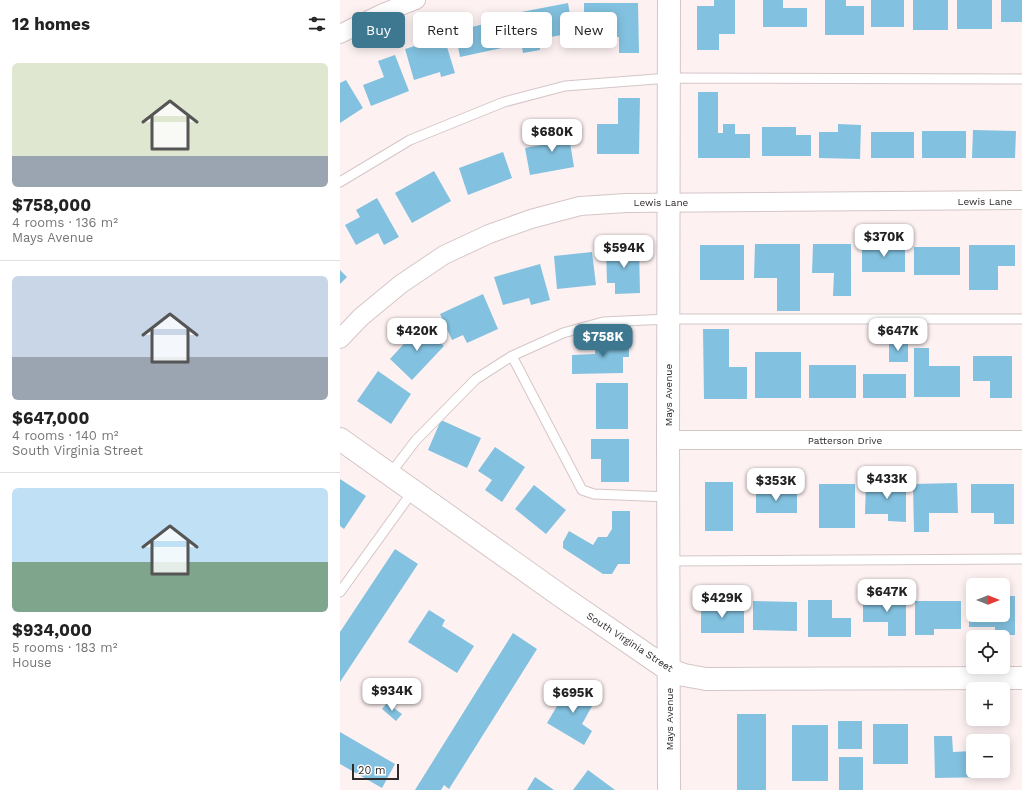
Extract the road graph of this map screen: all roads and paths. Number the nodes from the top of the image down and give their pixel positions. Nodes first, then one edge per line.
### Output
1 (416, 0) edge
2 (669, 0) edge
3 (340, 34) edge
4 (668, 78) junction
5 (1022, 79) edge
6 (340, 182) edge
7 (1022, 200) edge
8 (668, 202) junction
9 (668, 319) junction
10 (1022, 319) edge
11 (340, 339) edge
12 (512, 356) junction
13 (340, 439) edge
14 (668, 440) junction
15 (1022, 440) edge
16 (390, 474) junction
17 (413, 491) junction
18 (668, 497) junction
19 (1022, 559) edge
20 (668, 561) junction
21 (340, 592) edge
22 (669, 670) junction
23 (1022, 678) edge
24 (669, 790) edge

1 - 3 street
2 - 4 street, Mays Avenue
4 - 5 lane
4 - 6 lane
4 - 8 street, Mays Avenue
7 - 8 street, Lewis Lane
8 - 9 street, Mays Avenue
8 - 11 street, Lewis Lane
9 - 10 lane
9 - 12 lane
9 - 14 street, Mays Avenue
12 - 16 lane
12 - 18 lane
13 - 16 street, South Virginia Street
14 - 15 street, Patterson Drive
14 - 18 street, Mays Avenue
16 - 17 street, South Virginia Street
17 - 21 lane
17 - 22 street, South Virginia Street
18 - 20 street, Mays Avenue
19 - 20 lane
20 - 22 street, Mays Avenue
22 - 23 street, South Virginia Street
22 - 24 street, Mays Avenue

